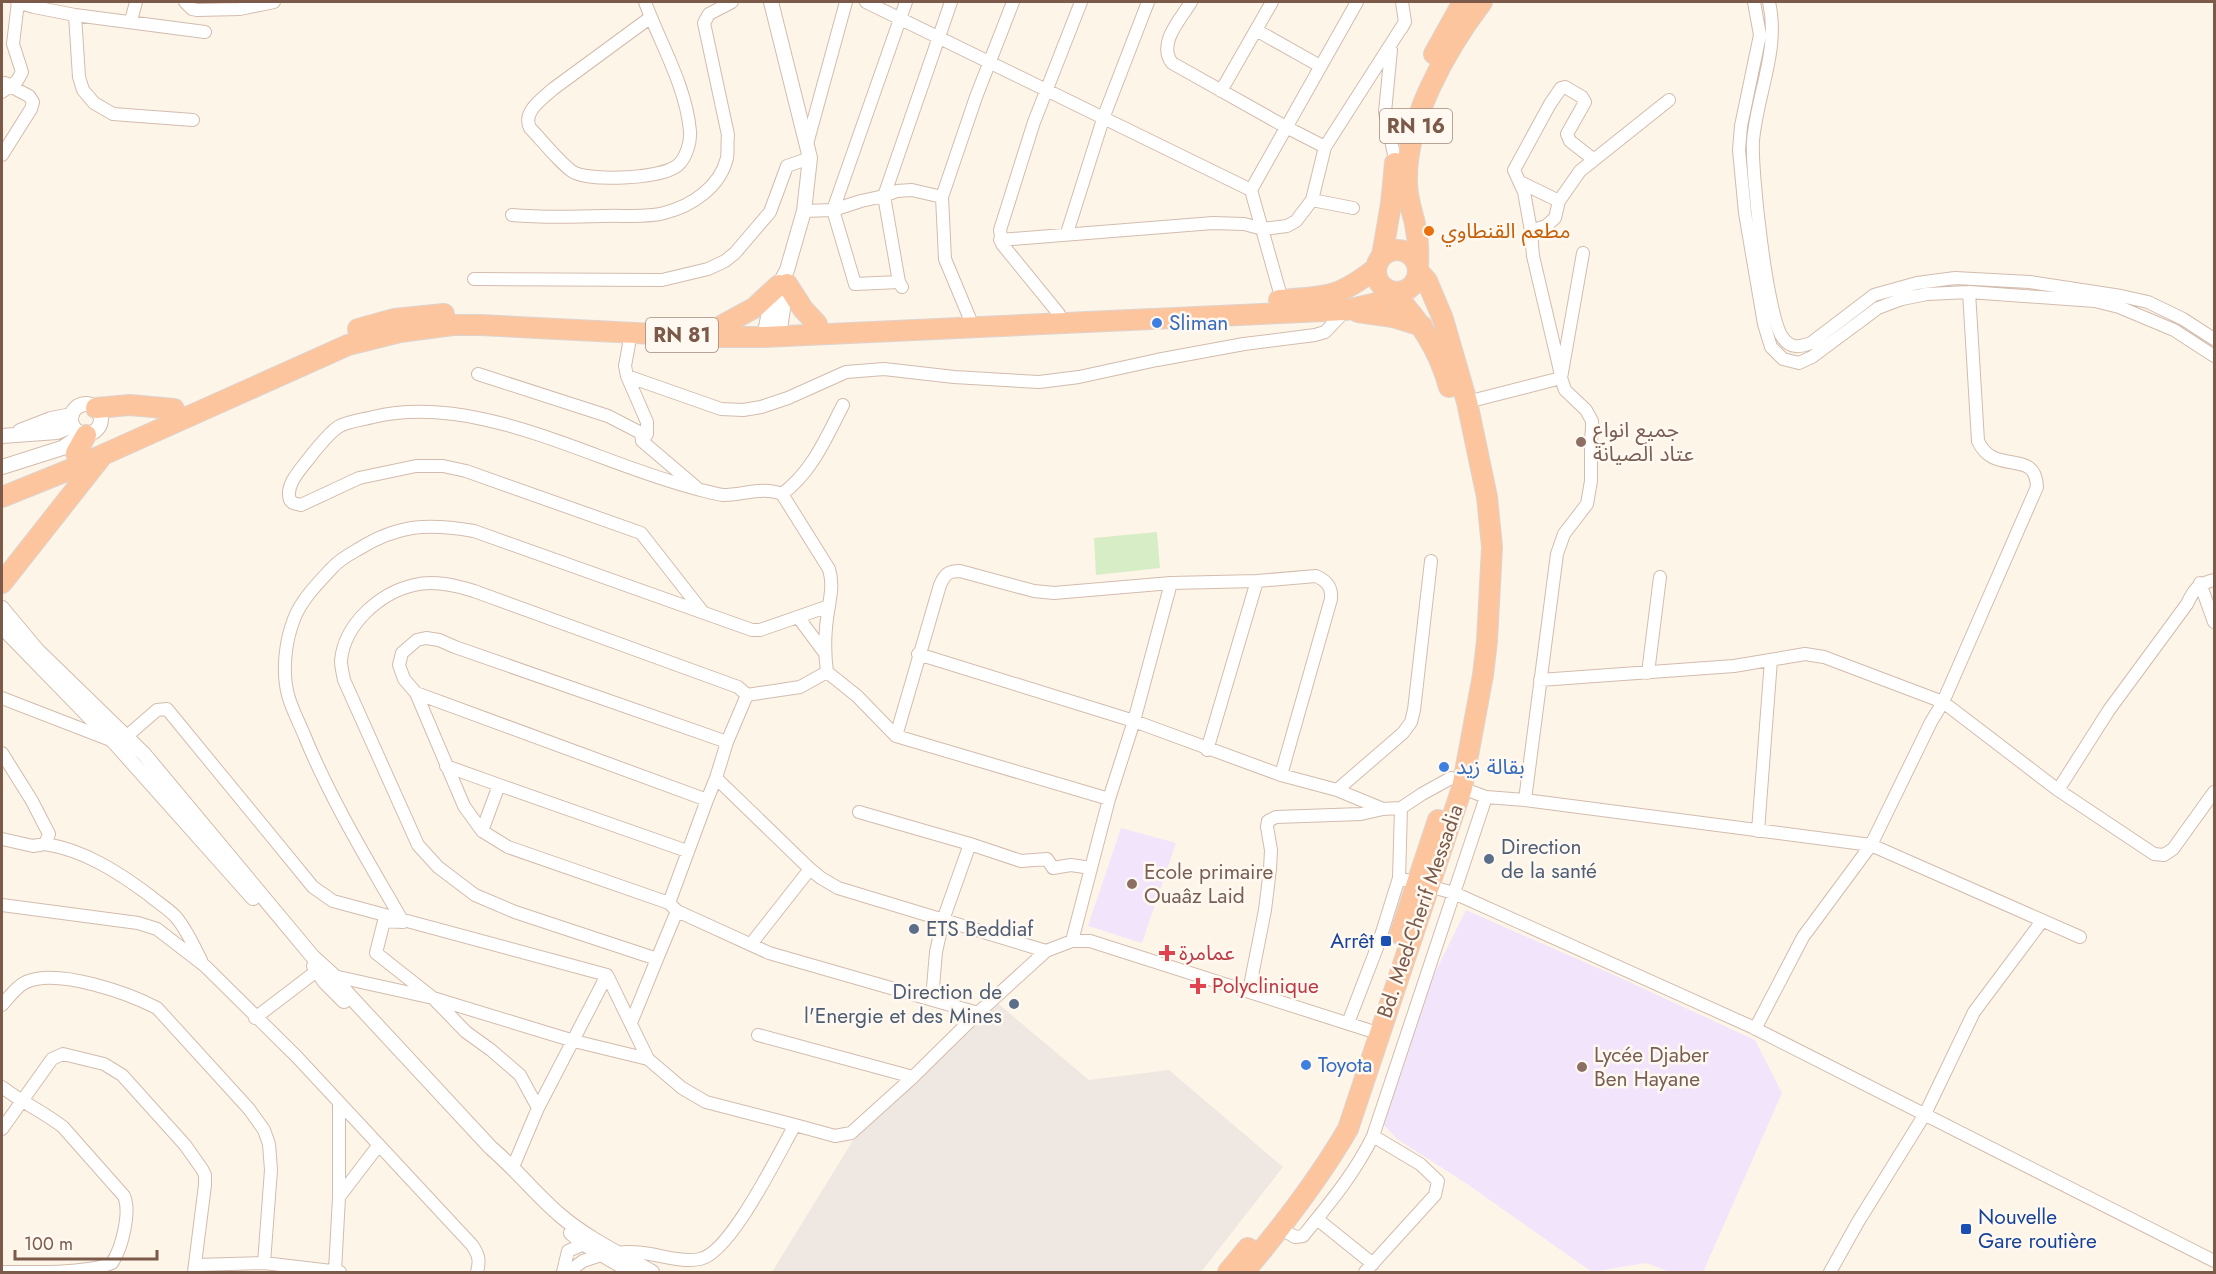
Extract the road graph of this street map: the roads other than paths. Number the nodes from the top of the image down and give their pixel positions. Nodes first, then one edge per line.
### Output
1 (18, 2) edge
2 (136, 2) edge
3 (185, 2) edge
4 (274, 2) edge
5 (645, 2) edge
6 (732, 2) edge
7 (846, 2) edge
8 (866, 2) edge
9 (906, 2) edge
10 (951, 2) edge
11 (1013, 2) edge
12 (1081, 2) edge
13 (1148, 2) edge
14 (1191, 2) edge
15 (1272, 2) edge
16 (1357, 2) edge
17 (1402, 2) edge
18 (1463, 2) edge
19 (1482, 2) edge
20 (1754, 2) edge
21 (1768, 2) edge
22 (774, 4) edge
23 (75, 15) junction
24 (651, 17) junction
25 (901, 18) junction
26 (131, 21) junction
27 (1405, 22) junction
28 (1256, 30) junction
29 (205, 32) dead end
30 (939, 38) junction
31 (991, 62) junction
32 (1320, 66) junction
33 (4, 86) edge
34 (1047, 89) junction
35 (1221, 91) junction
36 (1669, 100) dead end
37 (1104, 116) junction
38 (193, 120) dead end
39 (1286, 127) junction
40 (1325, 147) junction
41 (808, 151) junction
42 (2, 155) edge
43 (1593, 159) junction
44 (1401, 165) junction
45 (1522, 183) junction
46 (1251, 190) junction
47 (884, 196) junction
48 (942, 197) junction
49 (1312, 200) junction
50 (1559, 201) junction
51 (1353, 208) dead end
52 (833, 210) junction
53 (804, 211) junction
54 (512, 215) dead end
55 (1263, 229) junction
56 (1531, 231) junction
57 (1067, 233) junction
58 (1000, 240) junction
59 (1583, 253) dead end
60 (1379, 262) junction
61 (1419, 269) junction
62 (474, 279) dead end
63 (784, 280) junction
64 (1392, 292) junction
65 (1969, 292) junction
66 (1282, 300) junction
67 (1346, 310) junction
68 (1059, 314) junction
69 (970, 319) junction
70 (817, 324) junction
71 (721, 326) junction
72 (1422, 326) junction
73 (773, 330) junction
74 (631, 333) junction
75 (2214, 339) edge
76 (2214, 356) edge
77 (478, 374) dead end
78 (627, 375) junction
79 (1561, 377) junction
80 (1467, 402) junction
81 (843, 405) dead end
82 (96, 408) junction
83 (174, 409) junction
84 (77, 428) junction
85 (24, 435) junction
86 (5, 436) edge
87 (642, 441) junction
88 (76, 453) junction
89 (102, 455) junction
90 (33, 458) junction
91 (2, 467) edge
92 (2, 486) edge
93 (699, 490) junction
94 (782, 494) junction
95 (2, 497) edge
96 (1431, 561) dead end
97 (1660, 577) dead end
98 (2214, 579) edge
99 (1257, 581) junction
100 (2, 583) edge
101 (1171, 583) junction
102 (2200, 583) junction
103 (829, 606) junction
104 (2, 608) edge
105 (702, 611) junction
106 (798, 617) junction
107 (2214, 622) edge
108 (2, 627) edge
109 (824, 652) junction
110 (918, 654) junction
111 (1771, 660) junction
112 (827, 672) junction
113 (1648, 673) junction
114 (1540, 680) junction
115 (416, 693) junction
116 (747, 695) junction
117 (2, 698) edge
118 (1943, 702) junction
119 (1134, 722) junction
120 (896, 736) junction
121 (121, 739) junction
122 (727, 742) junction
123 (1207, 750) junction
124 (2, 753) edge
125 (446, 766) junction
126 (1281, 775) junction
127 (716, 778) junction
128 (1456, 783) junction
129 (499, 785) junction
130 (1337, 790) junction
131 (2058, 790) junction
132 (2214, 792) edge
133 (1486, 797) junction
134 (1109, 799) junction
135 (707, 800) junction
136 (1525, 800) junction
137 (1401, 808) junction
138 (1383, 809) junction
139 (859, 813) dead end
140 (482, 831) junction
141 (1758, 831) junction
142 (2, 839) edge
143 (45, 844) junction
144 (970, 844) junction
145 (1871, 845) junction
146 (687, 851) junction
147 (1091, 868) junction
148 (810, 869) junction
149 (1415, 882) junction
150 (1454, 893) junction
151 (2, 905) edge
152 (673, 907) junction
153 (943, 920) junction
154 (2042, 921) junction
155 (404, 922) junction
156 (2080, 937) dead end
157 (1072, 941) junction
158 (751, 944) junction
159 (1046, 951) junction
160 (657, 959) junction
161 (205, 966) junction
162 (318, 970) junction
163 (607, 975) junction
164 (334, 976) junction
165 (1250, 991) junction
166 (433, 998) junction
167 (933, 999) junction
168 (2, 1005) edge
169 (978, 1013) junction
170 (255, 1018) junction
171 (631, 1023) junction
172 (1348, 1023) junction
173 (1755, 1029) junction
174 (1368, 1030) junction
175 (758, 1035) dead end
176 (574, 1041) junction
177 (648, 1059) junction
178 (914, 1077) junction
179 (2, 1087) edge
180 (22, 1102) junction
181 (339, 1104) junction
182 (538, 1108) junction
183 (1925, 1114) junction
184 (795, 1125) junction
185 (2, 1129) edge
186 (1373, 1136) junction
187 (378, 1146) junction
188 (513, 1167) junction
189 (339, 1197) junction
190 (1317, 1219) junction
191 (1280, 1228) junction
192 (586, 1240) junction
193 (609, 1252) junction
194 (2214, 1262) edge
195 (264, 1263) junction
196 (1369, 1268) edge
197 (195, 1269) edge
198 (1250, 1270) edge
199 (2, 1272) edge
200 (337, 1272) edge
201 (477, 1272) edge
202 (566, 1272) edge
203 (632, 1272) edge
204 (652, 1272) edge
205 (1228, 1272) edge
206 (1830, 1272) edge

1 - 23 street
1 - 33 street
2 - 26 street
3 - 4 street
5 - 24 street
6 - 54 street
7 - 41 street
8 - 25 street
9 - 25 street
10 - 30 street
11 - 31 street
12 - 34 street
13 - 37 street
14 - 35 street
15 - 28 street
16 - 32 street
17 - 27 street
18 - 44 highway, RN 16
19 - 44 highway, RN 16
20 - 65 street
21 - 75 street
22 - 41 street
23 - 26 street
23 - 38 street
24 - 24 street
25 - 30 street
25 - 52 street
26 - 29 street
27 - 40 street
27 - 44 street
28 - 32 street
28 - 35 street
30 - 31 street
30 - 47 street
31 - 34 street
31 - 48 street
32 - 39 street
33 - 42 street
34 - 37 street
34 - 58 street
35 - 39 street
36 - 43 street
37 - 46 street
37 - 57 street
39 - 40 street
39 - 46 street
40 - 49 street
41 - 53 street
41 - 62 street
43 - 45 street
43 - 50 street
44 - 60 highway, RN 16
44 - 61 highway, RN 16
45 - 50 street
45 - 56 street
46 - 55 street
47 - 48 street
47 - 52 street
47 - 52 street
48 - 69 street
49 - 51 street
49 - 55 street
50 - 56 street
52 - 53 street
53 - 63 street
55 - 57 street
55 - 66 street
56 - 79 street
57 - 58 street
58 - 68 street
59 - 79 street
60 - 61 highway
60 - 64 highway
60 - 66 highway, RN 81
61 - 64 highway
61 - 80 highway, Bd. Med-Cherif Messadia / RN 16
63 - 70 highway
63 - 71 highway
63 - 73 street
64 - 67 highway, RN 81
64 - 72 highway, Bd. Med-Cherif Messadia / RN 16
65 - 76 street
65 - 118 street
66 - 68 highway, RN 81
67 - 72 highway
67 - 73 highway, RN 81
67 - 78 street
68 - 69 highway, RN 81
69 - 70 highway, RN 81
70 - 73 highway, RN 81
71 - 73 highway, RN 81
71 - 83 highway, RN 81
72 - 128 highway, Bd. Med-Cherif Messadia / RN 16
73 - 74 highway, RN 81
74 - 78 street
74 - 89 highway, RN 81
77 - 87 street
78 - 87 street
79 - 80 street
79 - 114 street
80 - 128 highway, Bd. Med-Cherif Messadia / RN 16
81 - 94 street
82 - 83 highway
82 - 84 street
82 - 84 street
83 - 88 highway, RN 81
84 - 85 street
84 - 86 street
84 - 88 highway
84 - 90 street
85 - 86 street
85 - 90 street
87 - 93 street
88 - 92 highway, RN 81
89 - 95 highway, RN 81
89 - 100 highway
90 - 91 street
93 - 94 street
93 - 105 street
94 - 103 street
96 - 130 street
97 - 113 street
98 - 102 street
99 - 101 street
99 - 123 street
99 - 126 street
101 - 110 street
101 - 119 street
102 - 107 street
102 - 131 street
103 - 106 street
103 - 109 street
104 - 121 street
105 - 106 street
105 - 155 street
106 - 109 street
108 - 121 street
109 - 112 street
110 - 119 street
110 - 120 street
111 - 113 street
111 - 118 street
111 - 141 street
112 - 116 street
112 - 120 street
113 - 114 street
114 - 136 street
115 - 122 street
115 - 125 street
115 - 135 street
116 - 122 street
116 - 160 street
117 - 121 street
118 - 131 street
118 - 145 street
119 - 123 street
119 - 134 street
120 - 134 street
121 - 155 street
121 - 162 street
121 - 164 street
122 - 127 street
123 - 126 street
124 - 143 street
125 - 129 street
125 - 140 street
126 - 130 street
127 - 135 street
127 - 148 street
128 - 133 street
128 - 137 street
128 - 149 highway, Bd. Med-Cherif Messadia / RN 16
129 - 140 street
129 - 146 street
130 - 138 street
131 - 132 street
133 - 136 street
133 - 150 street
134 - 147 street
135 - 146 street
136 - 141 street
137 - 138 street
137 - 149 street
138 - 165 street
139 - 144 street
140 - 152 street
141 - 145 street
142 - 143 street
143 - 161 street
144 - 147 street
144 - 153 street
145 - 154 street
145 - 173 street
146 - 152 street
147 - 157 street
148 - 153 street
148 - 158 street
149 - 150 street
149 - 172 street
149 - 174 highway, Bd. Med-Cherif Messadia / RN 16
149 - 191 highway, Bd. Med-Cherif Messadia / RN 16
150 - 173 street
150 - 186 street
151 - 161 street
152 - 158 street
152 - 160 street
153 - 159 street
153 - 167 street
154 - 156 street
154 - 183 street
155 - 163 street
155 - 166 street
157 - 159 street
157 - 165 street
158 - 167 street
159 - 169 street
160 - 171 street
161 - 170 street
162 - 170 street
162 - 192 street
163 - 171 street
163 - 176 street
164 - 166 street
164 - 188 street
165 - 172 street
166 - 176 street
166 - 182 street
167 - 169 street
168 - 195 street
169 - 178 street
170 - 181 street
171 - 177 street
172 - 174 street
173 - 183 street
174 - 205 highway, Bd. Med-Cherif Messadia / RN 16
175 - 178 street
176 - 177 street
176 - 182 street
177 - 184 street
178 - 184 street
179 - 180 street
180 - 185 street
180 - 197 street
180 - 199 street
181 - 187 street
181 - 189 street
182 - 188 street
183 - 194 street
183 - 206 street
184 - 193 street
186 - 190 street
186 - 196 street
187 - 189 street
187 - 201 street
188 - 192 street
189 - 200 street
190 - 191 street
190 - 196 street
191 - 198 highway, Bd. Med-Cherif Messadia / RN 16
192 - 193 street
192 - 202 street
193 - 202 street
193 - 203 street
193 - 204 street
195 - 197 street
195 - 200 street

